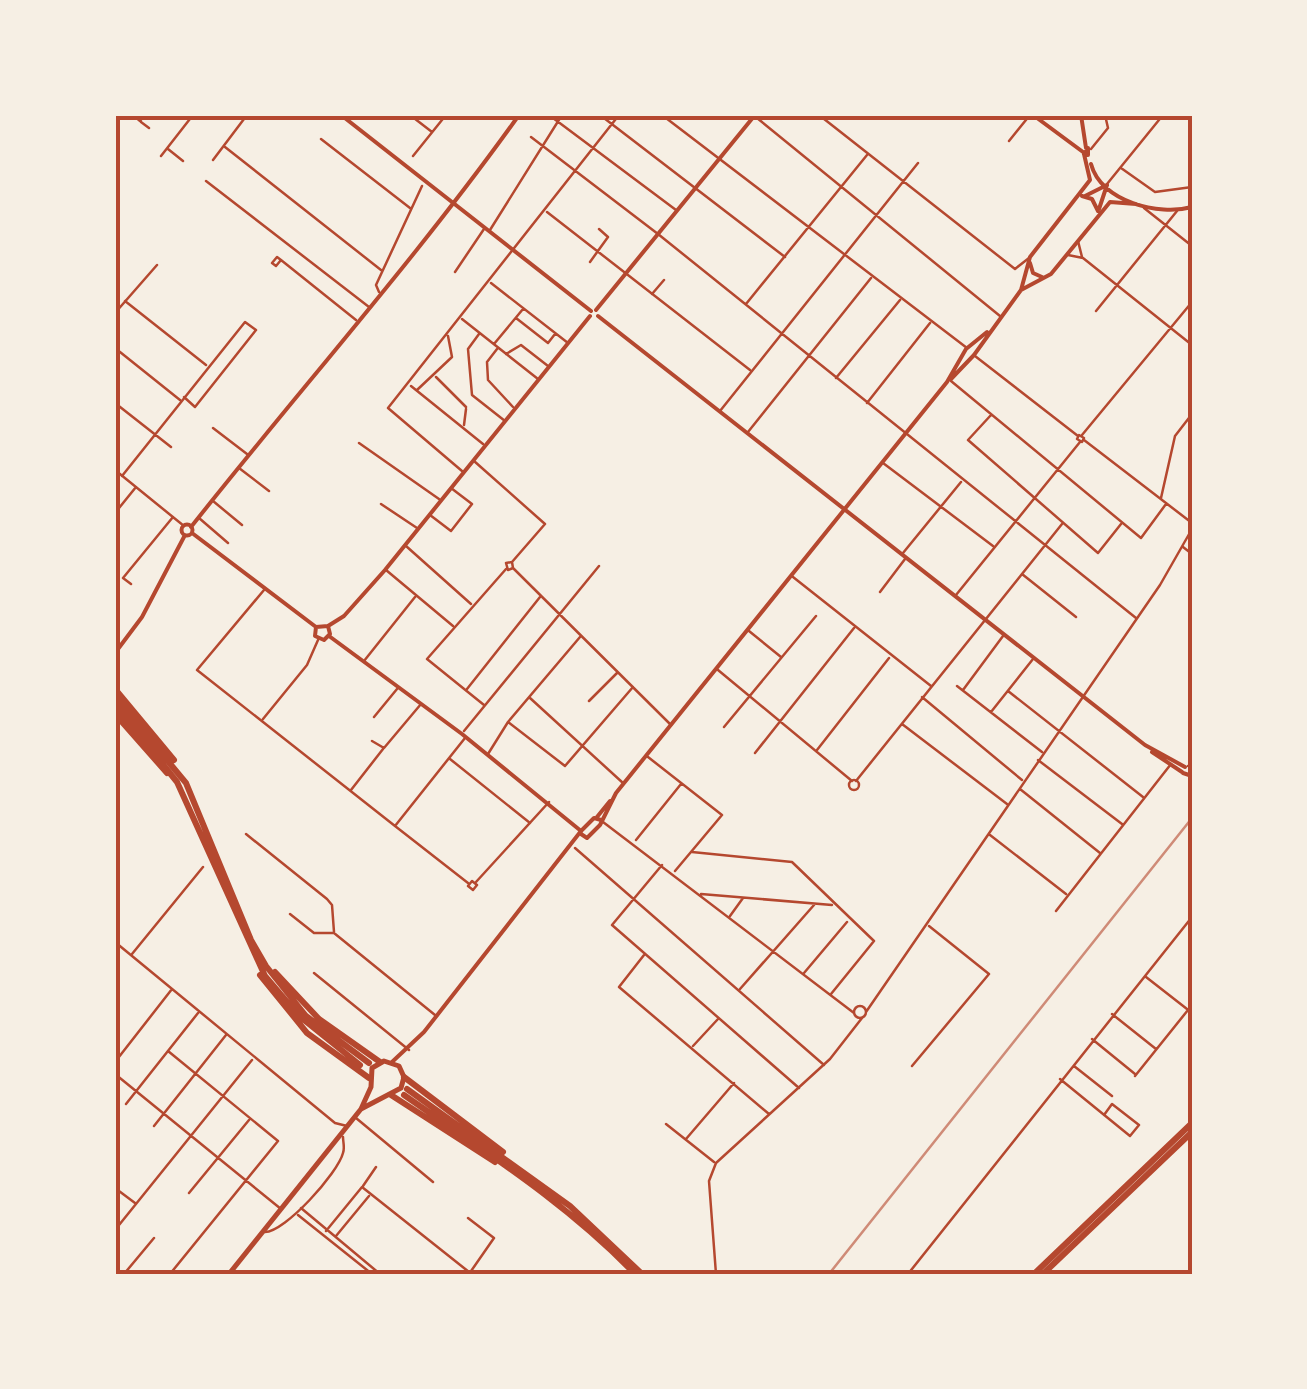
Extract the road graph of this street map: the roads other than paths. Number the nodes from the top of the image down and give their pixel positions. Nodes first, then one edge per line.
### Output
1 (133, 115) edge
2 (145, 115) edge
3 (194, 115) edge
4 (246, 115) edge
5 (341, 115) edge
6 (410, 115) edge
7 (446, 115) edge
8 (519, 115) edge
9 (549, 115) edge
10 (562, 115) edge
11 (600, 115) edge
12 (619, 115) edge
13 (662, 115) edge
14 (754, 115) edge
15 (819, 115) edge
16 (1031, 115) edge
17 (1081, 115) edge
18 (1106, 115) edge
19 (1163, 115) edge
20 (140, 121) junction
21 (558, 122) junction
22 (612, 124) junction
23 (148, 128) dead end
24 (432, 132) junction
25 (530, 137) dead end
26 (321, 139) dead end
27 (1009, 141) dead end
28 (542, 146) junction
29 (225, 147) junction
30 (167, 148) junction
31 (593, 148) junction
32 (1086, 152) junction
33 (868, 154) junction
34 (161, 156) dead end
35 (413, 156) dead end
36 (719, 159) junction
37 (212, 160) dead end
38 (183, 161) dead end
39 (918, 163) dead end
40 (1120, 167) junction
41 (575, 172) junction
42 (206, 181) dead end
43 (903, 181) junction
44 (1176, 182) dead end
45 (1106, 185) junction
46 (422, 186) dead end
47 (696, 186) junction
48 (841, 187) junction
49 (1192, 188) edge
50 (1177, 191) junction
51 (1082, 196) junction
52 (1136, 204) junction
53 (455, 205) junction
54 (1143, 207) junction
55 (1192, 207) edge
56 (410, 208) junction
57 (676, 210) junction
58 (546, 211) junction
59 (1177, 211) junction
60 (1098, 214) junction
61 (876, 215) junction
62 (1165, 226) junction
63 (809, 228) junction
64 (487, 230) junction
65 (598, 230) dead end
66 (658, 234) junction
67 (1079, 240) junction
68 (1192, 246) edge
69 (514, 251) junction
70 (596, 252) junction
71 (843, 254) junction
72 (1067, 256) junction
73 (785, 257) junction
74 (1030, 257) junction
75 (1083, 258) junction
76 (281, 260) dead end
77 (590, 262) dead end
78 (156, 265) dead end
79 (381, 270) junction
80 (456, 272) dead end
81 (625, 274) junction
82 (872, 276) junction
83 (1046, 276) junction
84 (664, 280) dead end
85 (490, 282) junction
86 (1118, 286) junction
87 (1021, 290) junction
88 (380, 293) junction
89 (652, 295) junction
90 (901, 299) junction
91 (125, 301) junction
92 (1192, 302) edge
93 (745, 304) junction
94 (368, 306) junction
95 (524, 308) junction
96 (1096, 310) dead end
97 (115, 313) edge
98 (594, 314) junction
99 (1000, 316) junction
100 (461, 318) junction
101 (516, 318) junction
102 (356, 320) junction
103 (931, 322) junction
104 (1171, 328) junction
105 (556, 333) junction
106 (479, 334) junction
107 (781, 334) junction
108 (448, 335) junction
109 (541, 341) junction
110 (569, 343) junction
111 (496, 346) junction
112 (1192, 346) edge
113 (115, 348) edge
114 (969, 351) junction
115 (506, 354) junction
116 (532, 354) junction
117 (808, 356) junction
118 (208, 367) junction
119 (549, 367) junction
120 (751, 371) junction
121 (436, 377) junction
122 (836, 378) junction
123 (539, 380) junction
124 (949, 381) junction
125 (410, 385) junction
126 (417, 390) junction
127 (474, 397) junction
128 (182, 399) junction
129 (115, 403) edge
130 (867, 403) junction
131 (466, 407) junction
132 (516, 409) junction
133 (719, 412) junction
134 (992, 414) junction
135 (1192, 414) edge
136 (505, 421) junction
137 (214, 428) dead end
138 (464, 428) junction
139 (747, 433) junction
140 (154, 434) junction
141 (905, 434) junction
142 (1081, 439) junction
143 (359, 443) dead end
144 (484, 445) junction
145 (171, 448) dead end
146 (248, 455) junction
147 (472, 460) junction
148 (882, 462) junction
149 (238, 467) junction
150 (1058, 469) junction
151 (115, 470) edge
152 (463, 472) junction
153 (122, 476) junction
154 (962, 480) junction
155 (136, 487) junction
156 (450, 487) junction
157 (269, 491) dead end
158 (1033, 498) junction
159 (212, 500) junction
160 (440, 500) junction
161 (1161, 500) junction
162 (381, 504) dead end
163 (1166, 504) junction
164 (940, 507) junction
165 (845, 509) junction
166 (115, 514) edge
167 (429, 514) junction
168 (174, 517) junction
169 (198, 518) junction
170 (1014, 522) junction
171 (1122, 523) junction
172 (1192, 523) edge
173 (1062, 524) junction
174 (242, 525) dead end
175 (184, 526) joint
176 (418, 529) junction
177 (1192, 529) edge
178 (189, 532) junction
179 (228, 542) dead end
180 (405, 545) junction
181 (1044, 546) junction
182 (1182, 546) junction
183 (994, 547) junction
184 (1192, 554) edge
185 (904, 556) junction
186 (512, 562) junction
187 (599, 566) dead end
188 (506, 568) junction
189 (513, 568) junction
190 (385, 570) junction
191 (1021, 574) junction
192 (792, 576) junction
193 (131, 584) dead end
194 (264, 590) junction
195 (880, 592) dead end
196 (416, 596) junction
197 (541, 596) junction
198 (954, 596) junction
199 (473, 606) junction
200 (560, 614) junction
201 (816, 616) dead end
202 (1076, 617) dead end
203 (1136, 618) junction
204 (984, 619) junction
205 (328, 626) junction
206 (316, 627) junction
207 (454, 627) junction
208 (855, 627) junction
209 (748, 630) junction
210 (1004, 635) junction
211 (329, 636) junction
212 (581, 636) junction
213 (318, 639) junction
214 (115, 654) edge
215 (891, 656) junction
216 (781, 657) junction
217 (1034, 658) junction
218 (363, 662) junction
219 (717, 668) junction
220 (618, 672) junction
221 (930, 686) junction
222 (957, 686) dead end
223 (634, 687) junction
224 (398, 688) junction
225 (115, 689) edge
226 (466, 690) junction
227 (962, 690) junction
228 (1008, 692) junction
229 (1082, 695) junction
230 (529, 696) junction
231 (750, 696) junction
232 (922, 697) junction
233 (115, 701) edge
234 (590, 701) dead end
235 (422, 703) junction
236 (485, 706) junction
237 (991, 712) junction
238 (115, 714) edge
239 (374, 717) dead end
240 (262, 721) junction
241 (780, 721) junction
242 (508, 722) junction
243 (901, 723) junction
244 (672, 725) junction
245 (724, 727) dead end
246 (1058, 730) junction
247 (464, 735) junction
248 (372, 740) dead end
249 (582, 746) junction
250 (384, 748) junction
251 (816, 751) junction
252 (754, 753) dead end
253 (1043, 753) junction
254 (488, 754) junction
255 (646, 756) junction
256 (449, 758) junction
257 (1038, 760) junction
258 (1171, 765) junction
259 (1189, 772) edge
260 (1023, 781) junction
261 (682, 783) junction
262 (186, 784) junction
263 (624, 784) junction
264 (1018, 788) junction
265 (350, 792) junction
266 (182, 793) junction
267 (1144, 798) junction
268 (549, 802) junction
269 (1007, 804) junction
270 (600, 821) junction
271 (531, 824) junction
272 (1123, 825) junction
273 (396, 826) junction
274 (582, 831) junction
275 (988, 833) junction
276 (246, 834) dead end
277 (634, 842) junction
278 (575, 848) junction
279 (692, 852) junction
280 (1101, 854) junction
281 (566, 856) junction
282 (662, 865) junction
283 (203, 867) dead end
284 (674, 873) junction
285 (476, 882) junction
286 (468, 883) junction
287 (700, 894) junction
288 (1068, 895) junction
289 (744, 897) junction
290 (634, 899) junction
291 (816, 904) junction
292 (834, 905) junction
293 (1056, 911) dead end
294 (290, 914) dead end
295 (730, 918) junction
296 (1192, 918) edge
297 (849, 919) junction
298 (928, 925) junction
299 (334, 933) junction
300 (115, 942) edge
301 (250, 944) junction
302 (774, 951) junction
303 (645, 954) junction
304 (131, 955) junction
305 (314, 974) dead end
306 (803, 974) junction
307 (1144, 976) junction
308 (172, 989) junction
309 (739, 990) junction
310 (830, 996) junction
311 (1192, 1005) edge
312 (856, 1007) junction
313 (846, 1008) junction
314 (865, 1009) junction
315 (1188, 1010) junction
316 (200, 1012) junction
317 (854, 1012) junction
318 (1112, 1014) junction
319 (436, 1016) junction
320 (719, 1018) junction
321 (862, 1018) junction
322 (227, 1034) junction
323 (1092, 1038) junction
324 (692, 1046) junction
325 (1157, 1050) junction
326 (168, 1051) junction
327 (408, 1051) junction
328 (254, 1058) junction
329 (115, 1062) edge
330 (380, 1062) junction
331 (392, 1062) junction
332 (364, 1064) dead end
333 (1072, 1064) junction
334 (824, 1065) junction
335 (912, 1066) dead end
336 (115, 1074) edge
337 (195, 1074) junction
338 (403, 1074) junction
339 (1060, 1079) junction
340 (370, 1082) junction
341 (735, 1082) junction
342 (798, 1088) junction
343 (136, 1091) junction
344 (405, 1092) dead end
345 (381, 1095) junction
346 (391, 1095) junction
347 (225, 1096) junction
348 (1112, 1096) dead end
349 (126, 1104) dead end
350 (362, 1108) junction
351 (163, 1114) junction
352 (769, 1114) junction
353 (1104, 1115) junction
354 (250, 1118) junction
355 (354, 1118) junction
356 (1192, 1122) edge
357 (335, 1123) junction
358 (666, 1124) dead end
359 (154, 1126) dead end
360 (348, 1126) junction
361 (1192, 1132) edge
362 (340, 1135) junction
363 (192, 1137) junction
364 (686, 1140) junction
365 (333, 1144) junction
366 (344, 1153) junction
367 (218, 1158) junction
368 (716, 1163) junction
369 (376, 1167) dead end
370 (515, 1168) junction
371 (245, 1180) junction
372 (433, 1182) dead end
373 (362, 1187) junction
374 (115, 1188) edge
375 (189, 1192) dead end
376 (370, 1195) junction
377 (136, 1204) junction
378 (301, 1208) junction
379 (279, 1212) junction
380 (296, 1214) junction
381 (468, 1218) dead end
382 (1091, 1223) junction
383 (286, 1226) junction
384 (115, 1230) edge
385 (326, 1231) junction
386 (1084, 1231) junction
387 (263, 1232) junction
388 (335, 1237) junction
389 (154, 1238) dead end
390 (469, 1273) edge
391 (124, 1274) edge
392 (170, 1274) edge
393 (229, 1274) edge
394 (372, 1274) edge
395 (380, 1274) edge
396 (638, 1274) edge
397 (716, 1274) edge
398 (908, 1274) edge
399 (1034, 1274) edge
400 (1043, 1274) edge

1 - 20 street
2 - 20 street
3 - 30 street
4 - 29 street
5 - 53 main road
6 - 24 street
7 - 24 street
8 - 53 main road
9 - 21 street
10 - 21 street
11 - 22 street
12 - 22 street
13 - 36 street
14 - 36 main road
14 - 48 street
15 - 33 street
16 - 27 street
16 - 32 main road
17 - 32 main road
18 - 32 street
19 - 40 street
20 - 23 street
21 - 28 street
21 - 31 street
22 - 31 street
22 - 47 street
24 - 35 street
25 - 28 street
26 - 56 street
28 - 41 street
28 - 64 street
29 - 37 street
29 - 79 street
30 - 34 street
30 - 38 street
31 - 41 street
31 - 57 street
32 - 45 main road
32 - 51 main road
33 - 43 street
33 - 48 street
36 - 47 main road
36 - 63 street
39 - 43 street
40 - 45 street
40 - 50 street
41 - 58 street
41 - 66 street
42 - 94 street
43 - 61 street
43 - 74 street
44 - 50 street
45 - 51 main road
45 - 52 main road
45 - 60 main road
46 - 56 street
47 - 57 main road
47 - 73 street
48 - 61 street
48 - 63 street
49 - 50 street
51 - 60 main road
51 - 74 main road
52 - 54 main road
52 - 60 main road
53 - 64 main road
53 - 88 main road
54 - 59 main road
54 - 62 street
55 - 59 main road
56 - 79 street
57 - 66 main road
58 - 69 street
58 - 70 street
59 - 62 street
60 - 67 main road
61 - 71 street
61 - 99 street
62 - 68 street
62 - 86 street
63 - 71 street
63 - 73 street
64 - 69 main road
64 - 80 street
65 - 70 street
66 - 81 main road
66 - 93 street
67 - 72 main road
67 - 75 street
69 - 85 street
69 - 98 main road
70 - 77 street
70 - 81 street
71 - 82 street
71 - 107 street
72 - 75 street
72 - 83 main road
73 - 93 street
74 - 83 main road
74 - 87 main road
75 - 86 street
76 - 102 street
78 - 91 street
79 - 88 street
81 - 89 street
81 - 98 main road
82 - 90 street
82 - 117 street
83 - 87 main road
84 - 89 street
85 - 95 street
85 - 100 street
86 - 96 street
86 - 104 street
87 - 99 main road
88 - 94 main road
89 - 120 street
90 - 103 street
90 - 122 street
91 - 97 street
91 - 118 street
92 - 104 street
93 - 107 street
94 - 102 main road
95 - 101 street
95 - 105 street
98 - 110 main road
98 - 133 main road
99 - 114 main road
100 - 106 street
100 - 108 street
101 - 109 street
101 - 111 street
102 - 146 main road
103 - 114 street
103 - 130 street
104 - 112 street
104 - 142 street
105 - 109 street
105 - 110 street
106 - 111 street
106 - 127 street
107 - 117 street
107 - 120 street
108 - 121 street
108 - 125 street
109 - 116 street
110 - 119 main road
111 - 115 street
111 - 132 street
113 - 128 street
114 - 124 main road
114 - 142 street
115 - 116 street
115 - 123 street
116 - 119 street
117 - 122 street
117 - 139 street
118 - 128 street
118 - 128 street
119 - 123 main road
120 - 133 street
121 - 126 street
121 - 131 street
122 - 130 street
123 - 132 main road
124 - 134 street
124 - 141 main road
125 - 126 street
125 - 152 street
126 - 138 street
127 - 131 street
127 - 136 street
128 - 140 street
129 - 140 street
130 - 141 street
131 - 138 street
132 - 136 main road
133 - 139 main road
134 - 150 street
134 - 158 street
135 - 161 street
136 - 144 main road
137 - 146 street
138 - 144 street
139 - 165 main road
140 - 145 street
140 - 153 street
141 - 148 main road
141 - 154 street
142 - 150 street
142 - 161 street
143 - 160 street
144 - 147 main road
146 - 149 main road
147 - 152 main road
147 - 186 street
148 - 164 street
148 - 165 main road
149 - 157 street
149 - 159 main road
150 - 158 street
150 - 171 street
151 - 153 street
152 - 156 main road
153 - 155 street
154 - 164 street
154 - 170 street
155 - 166 street
155 - 168 street
156 - 160 main road
156 - 167 street
158 - 170 street
158 - 173 street
159 - 169 main road
159 - 174 street
160 - 167 main road
161 - 163 street
162 - 176 street
163 - 171 street
163 - 172 street
164 - 183 street
164 - 185 street
165 - 185 main road
165 - 192 main road
167 - 176 main road
168 - 175 street
168 - 193 street
169 - 178 main road
169 - 179 street
170 - 181 street
170 - 183 street
171 - 173 street
173 - 181 street
175 - 178 main road
176 - 180 main road
177 - 182 street
178 - 194 main road
178 - 214 main road
180 - 190 main road
180 - 199 street
181 - 191 street
181 - 203 street
182 - 184 street
182 - 203 street
183 - 198 street
185 - 195 street
185 - 198 main road
186 - 188 street
186 - 189 street
187 - 200 street
188 - 189 street
188 - 199 street
189 - 197 street
190 - 196 street
190 - 205 main road
191 - 202 street
191 - 204 street
192 - 208 street
192 - 209 main road
194 - 206 main road
194 - 240 street
196 - 207 street
196 - 218 street
197 - 200 street
197 - 226 street
198 - 204 main road
199 - 207 street
200 - 212 street
200 - 236 street
201 - 216 street
203 - 229 street
204 - 210 main road
204 - 221 street
205 - 206 main road
205 - 211 main road
206 - 213 main road
207 - 226 street
208 - 215 street
208 - 241 street
209 - 216 street
209 - 219 main road
210 - 217 main road
210 - 227 street
211 - 213 main road
211 - 218 main road
212 - 220 street
212 - 230 street
213 - 240 street
215 - 221 street
215 - 251 street
216 - 231 street
217 - 228 street
217 - 229 main road
218 - 224 main road
219 - 231 street
219 - 244 main road
220 - 223 street
220 - 234 street
221 - 232 street
222 - 227 street
223 - 244 street
223 - 249 street
224 - 235 main road
224 - 239 street
225 - 262 highway
226 - 236 street
227 - 237 street
228 - 237 street
228 - 246 street
229 - 246 street
229 - 258 main road
230 - 242 street
230 - 249 street
231 - 241 street
231 - 245 street
232 - 243 street
232 - 260 street
233 - 262 highway
233 - 266 highway
235 - 247 main road
235 - 250 street
236 - 247 street
237 - 253 street
238 - 266 highway
240 - 265 street
241 - 251 street
241 - 252 street
242 - 249 street
242 - 254 street
243 - 251 street
243 - 269 street
244 - 255 main road
246 - 253 street
246 - 267 street
247 - 254 main road
247 - 256 street
248 - 250 street
249 - 263 street
250 - 265 street
253 - 257 street
254 - 268 main road
255 - 261 street
255 - 263 main road
256 - 271 street
256 - 273 street
257 - 260 street
257 - 272 street
258 - 259 main road
258 - 267 street
260 - 264 street
261 - 277 street
261 - 279 street
262 - 301 highway
263 - 270 main road
264 - 269 street
264 - 280 street
265 - 273 street
266 - 301 highway
267 - 272 street
268 - 271 street
268 - 274 main road
269 - 275 street
270 - 274 main road
270 - 274 main road
270 - 277 street
271 - 285 street
272 - 280 street
273 - 286 street
274 - 278 main road
274 - 281 main road
275 - 288 street
275 - 298 street
276 - 299 street
277 - 282 street
278 - 281 main road
278 - 290 street
279 - 284 street
279 - 292 street
280 - 288 street
281 - 319 main road
282 - 284 street
282 - 290 street
283 - 304 street
284 - 287 street
285 - 286 street
285 - 286 street
287 - 289 street
287 - 295 street
288 - 293 street
289 - 291 street
289 - 295 street
290 - 303 street
290 - 309 street
291 - 292 street
291 - 302 street
292 - 297 street
294 - 299 street
295 - 302 street
296 - 307 street
297 - 306 street
297 - 310 street
298 - 314 street
298 - 335 street
299 - 319 street
300 - 304 street
301 - 330 highway
301 - 332 highway
301 - 340 highway
302 - 306 street
302 - 309 street
303 - 320 street
303 - 324 street
304 - 308 street
305 - 327 street
306 - 310 street
307 - 315 street
307 - 318 street
308 - 316 street
308 - 329 street
309 - 334 street
310 - 313 street
311 - 315 street
312 - 313 street
312 - 314 street
312 - 317 street
313 - 317 street
314 - 321 street
315 - 325 street
316 - 322 street
316 - 326 street
317 - 321 street
318 - 323 street
318 - 325 street
319 - 327 main road
320 - 324 street
320 - 342 street
321 - 334 street
322 - 328 street
322 - 337 street
323 - 325 street
323 - 333 street
324 - 341 street
326 - 337 street
326 - 343 street
327 - 331 main road
327 - 338 main road
328 - 347 street
328 - 357 street
330 - 331 main road
330 - 340 main road
331 - 338 main road
333 - 339 street
333 - 348 street
334 - 342 street
336 - 343 street
337 - 347 street
337 - 351 street
338 - 346 main road
338 - 370 highway
339 - 353 street
339 - 398 street
340 - 345 main road
340 - 350 main road
341 - 352 street
341 - 364 street
342 - 352 street
343 - 349 street
343 - 351 street
344 - 370 highway
345 - 346 main road
345 - 350 main road
346 - 370 highway
347 - 354 street
347 - 363 street
350 - 355 main road
351 - 359 street
351 - 363 street
352 - 368 street
353 - 353 street
354 - 367 street
354 - 371 street
355 - 360 main road
355 - 372 street
356 - 382 highway
357 - 360 street
357 - 362 street
358 - 364 street
360 - 362 main road
361 - 382 highway
362 - 365 main road
362 - 366 street
363 - 367 street
363 - 377 street
364 - 368 street
365 - 366 street
365 - 379 main road
366 - 378 street
367 - 371 street
367 - 375 street
368 - 397 street
369 - 373 street
370 - 396 highway
371 - 379 street
371 - 392 street
373 - 376 street
373 - 385 street
374 - 377 street
376 - 388 street
376 - 390 street
377 - 384 street
378 - 380 street
378 - 385 street
379 - 383 street
379 - 387 main road
380 - 383 street
380 - 394 street
381 - 390 street
382 - 386 highway
383 - 387 street
385 - 388 street
386 - 399 highway
386 - 400 highway
387 - 393 main road
388 - 395 street
389 - 391 street

